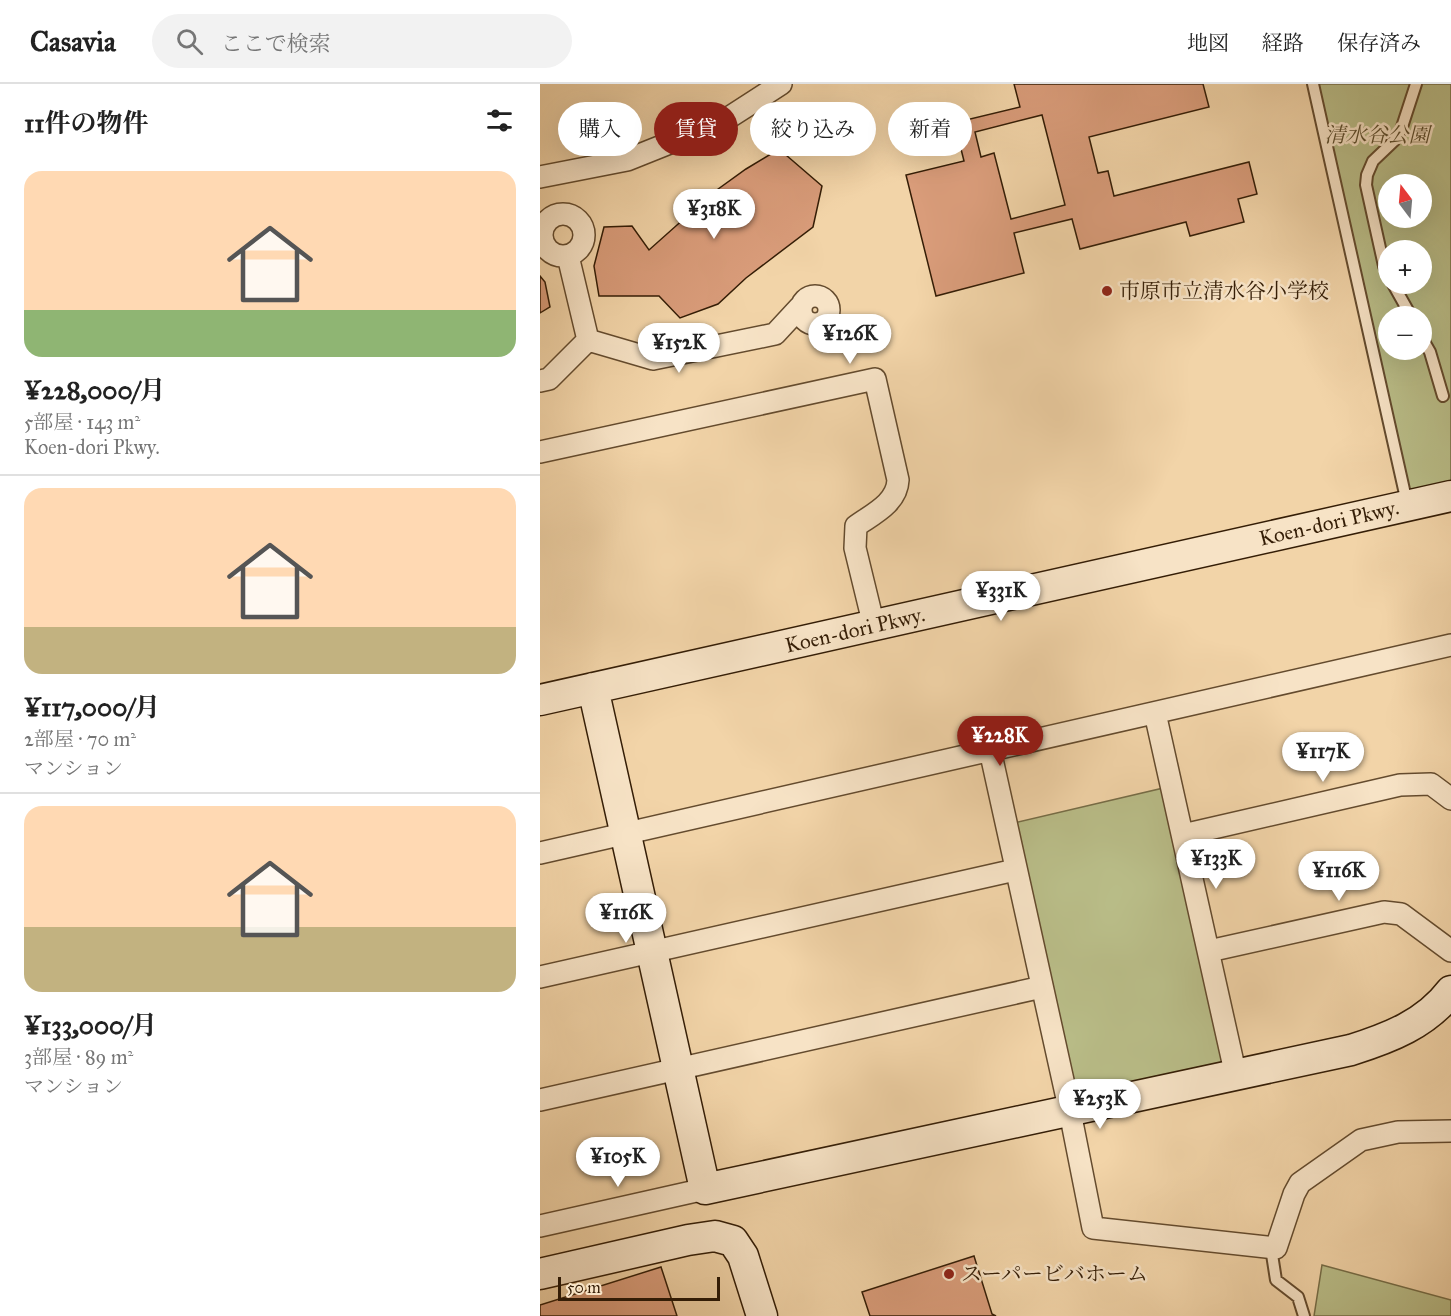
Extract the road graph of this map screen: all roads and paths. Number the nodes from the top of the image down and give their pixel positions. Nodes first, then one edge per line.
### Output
1 (781, 84) edge
2 (1313, 84) edge
3 (1402, 84) edge
4 (1415, 86) edge
5 (540, 177) edge
6 (1378, 240) edge
7 (568, 256) dead end
8 (800, 308) dead end
9 (588, 340) junction
10 (1432, 359) edge
11 (540, 381) edge
12 (1443, 396) dead end
13 (540, 452) edge
14 (1451, 496) edge
15 (1407, 506) junction
16 (874, 626) junction
17 (1451, 645) edge
18 (593, 688) junction
19 (540, 700) edge
20 (1155, 713) junction
21 (990, 750) junction
22 (1451, 799) edge
23 (626, 834) junction
24 (1183, 835) junction
25 (540, 853) edge
26 (1015, 870) junction
27 (652, 951) junction
28 (1209, 951) junction
29 (1451, 951) edge
30 (540, 977) edge
31 (1042, 987) junction
32 (1451, 991) edge
33 (678, 1069) junction
34 (1236, 1076) junction
35 (540, 1100) edge
36 (1070, 1112) junction
37 (1451, 1131) edge
38 (705, 1189) junction
39 (540, 1226) edge
40 (1271, 1248) junction
41 (540, 1274) edge
42 (762, 1316) edge
43 (1304, 1316) edge

1 - 5 street
2 - 15 lane
3 - 4 lane
4 - 6 lane
7 - 9 street
8 - 9 street
9 - 11 street
10 - 12 lane
13 - 16 street
14 - 15 street, Koen-dori Pkwy.
15 - 16 street, Koen-dori Pkwy.
16 - 18 street, Koen-dori Pkwy.
17 - 20 street
18 - 19 street, Koen-dori Pkwy.
18 - 23 street
20 - 21 street
20 - 24 street
21 - 23 street
21 - 26 street
22 - 24 street
23 - 25 street
23 - 27 street
24 - 28 street
26 - 27 street
26 - 31 street
27 - 30 street
27 - 33 street
28 - 29 street
28 - 34 street
31 - 33 street
31 - 36 street
32 - 34 street
33 - 35 street
33 - 38 street
34 - 36 street
36 - 38 street
36 - 40 street
37 - 40 street
38 - 39 street
40 - 43 lane
41 - 42 street

